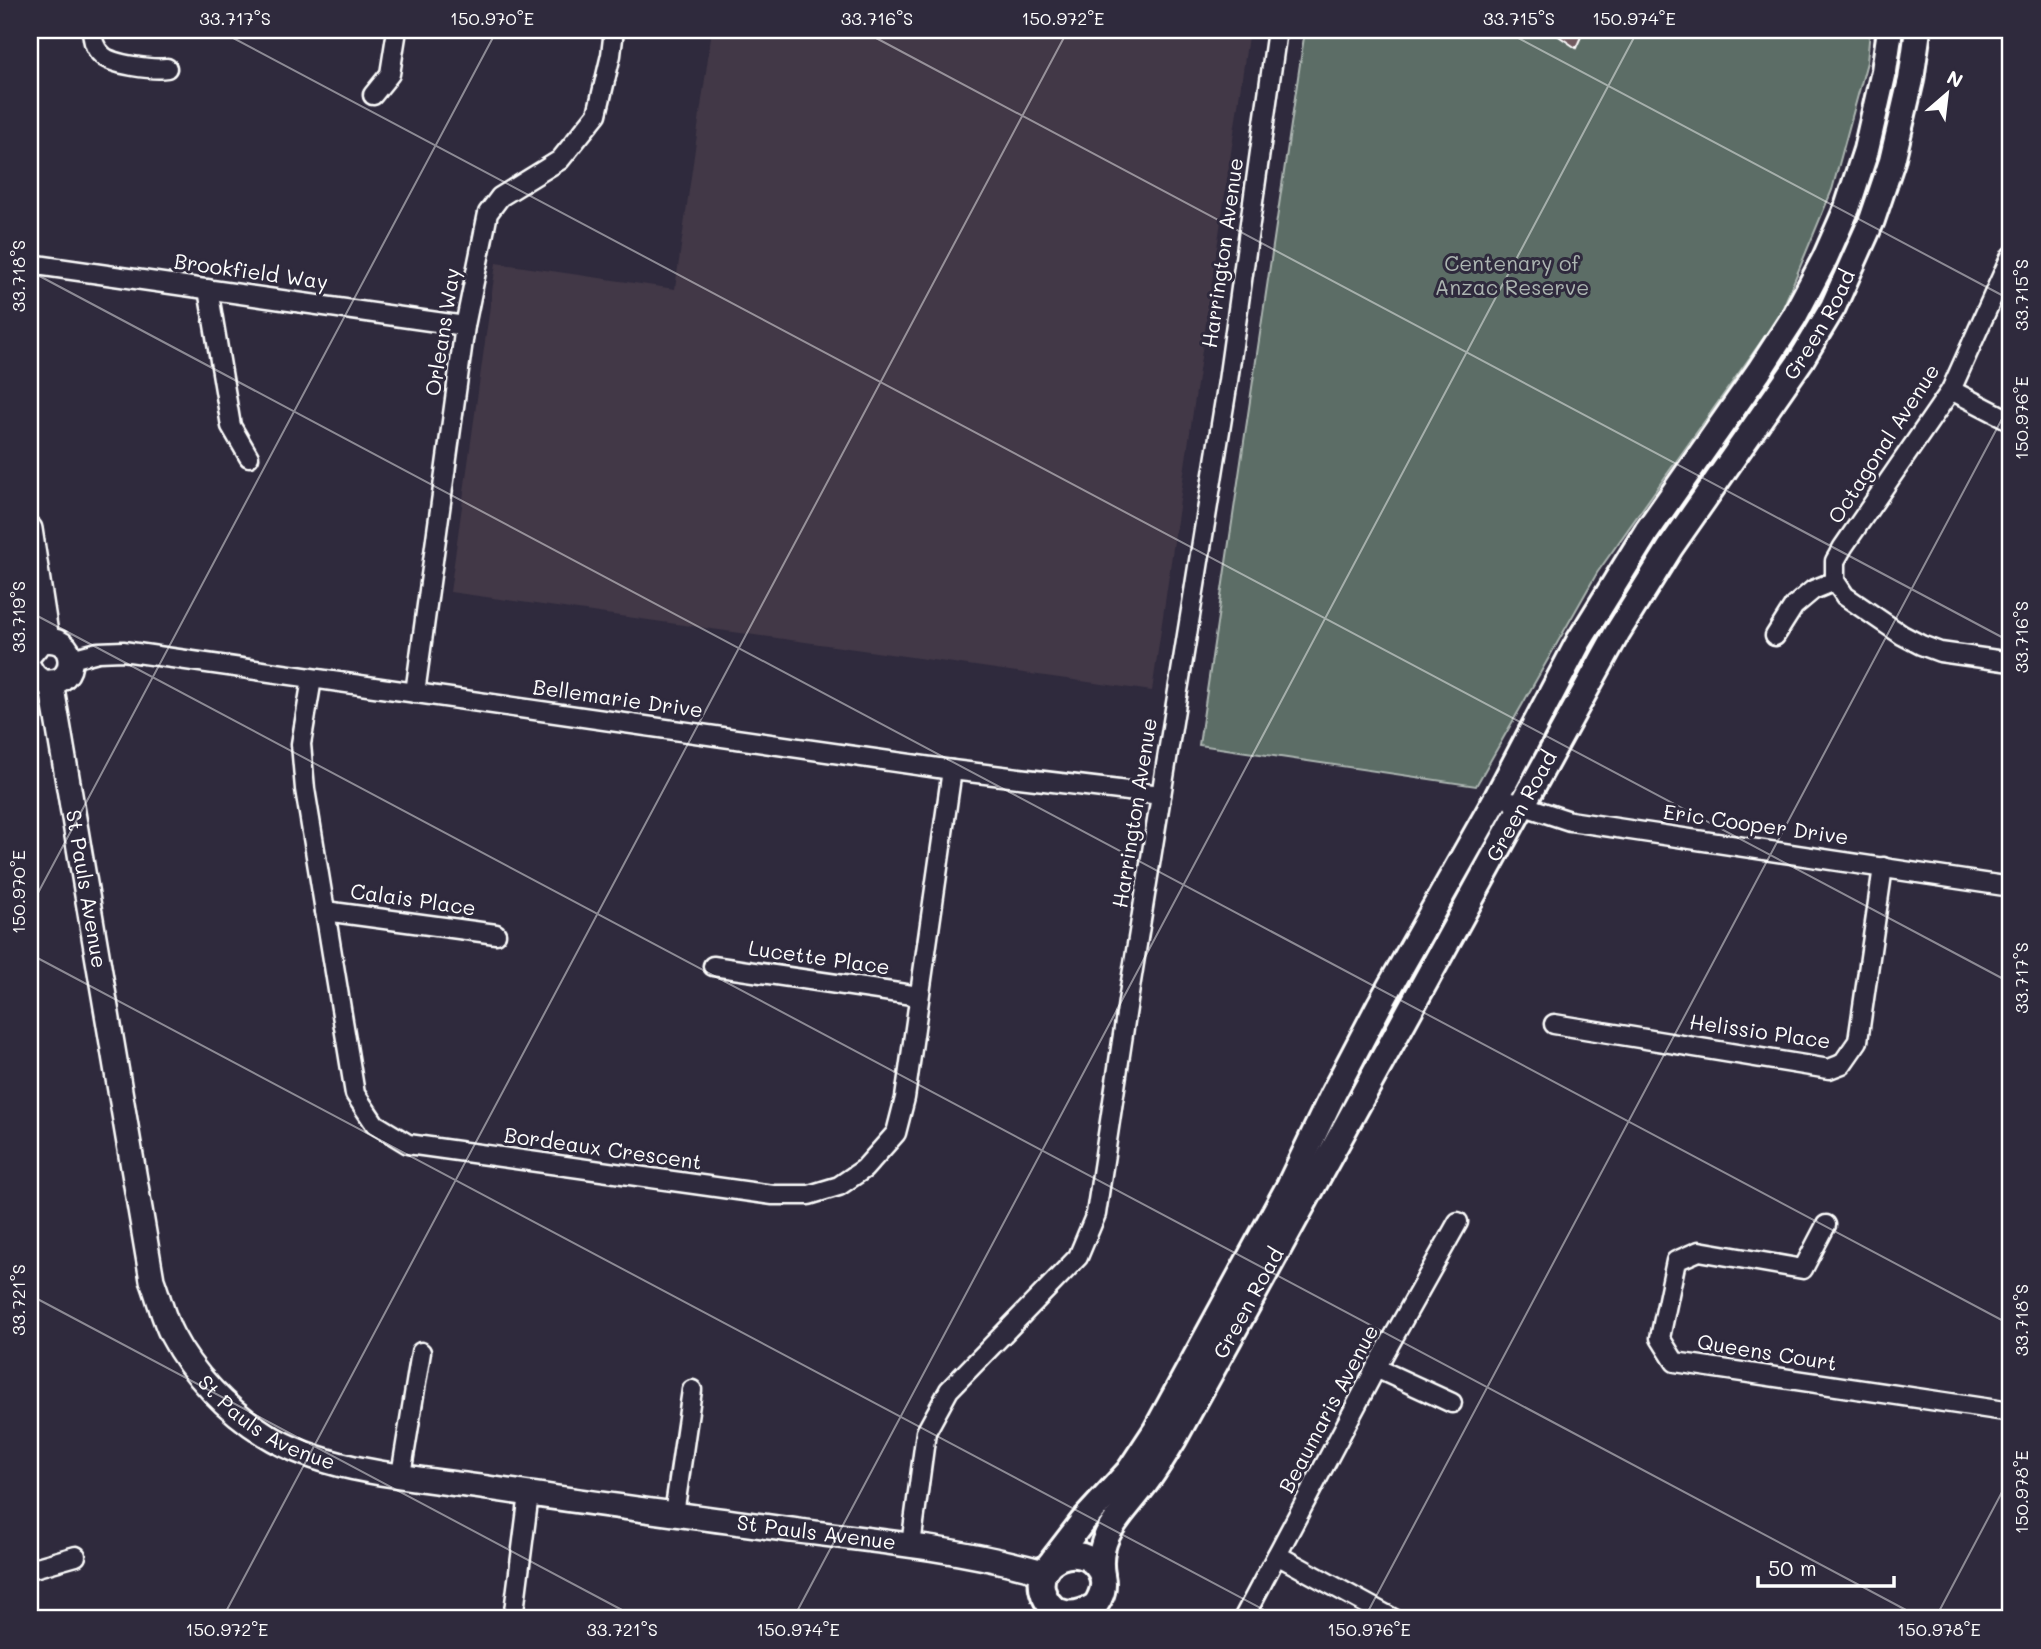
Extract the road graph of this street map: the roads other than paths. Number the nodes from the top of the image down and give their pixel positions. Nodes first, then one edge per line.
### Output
1 (92, 30) edge
2 (397, 30) edge
3 (614, 30) edge
4 (1277, 30) edge
5 (1890, 30) edge
6 (1918, 30) edge
7 (167, 68) dead end
8 (373, 95) dead end
9 (2011, 256) edge
10 (30, 264) edge
11 (208, 289) junction
12 (465, 326) junction
13 (1951, 390) junction
14 (2011, 421) edge
15 (249, 457) dead end
16 (30, 529) edge
17 (1835, 581) junction
18 (1775, 636) dead end
19 (38, 647) edge
20 (71, 659) junction
21 (2011, 662) edge
22 (30, 669) edge
23 (312, 679) junction
24 (51, 682) junction
25 (415, 693) junction
26 (952, 770) junction
27 (1161, 795) junction
28 (1497, 797) junction
29 (1521, 806) junction
30 (1883, 867) junction
31 (2011, 887) edge
32 (325, 911) junction
33 (496, 934) dead end
34 (713, 966) dead end
35 (919, 996) junction
36 (1554, 1024) dead end
37 (1458, 1222) dead end
38 (1826, 1225) dead end
39 (421, 1352) dead end
40 (1376, 1368) junction
41 (692, 1390) dead end
42 (1452, 1403) dead end
43 (2011, 1412) edge
44 (401, 1475) junction
45 (529, 1494) junction
46 (674, 1514) junction
47 (911, 1545) junction
48 (1277, 1555) junction
49 (76, 1556) dead end
50 (30, 1569) edge
51 (1047, 1575) junction
52 (1102, 1575) junction
53 (1089, 1613) edge
54 (513, 1619) edge
55 (1046, 1619) edge
56 (1242, 1619) edge
57 (1394, 1619) edge

1 - 7 street
2 - 8 street
3 - 12 street, Orleans Way
4 - 27 street, Harrington Avenue
5 - 28 main road, Green Road
6 - 29 main road, Green Road
9 - 13 street, Octagonal Avenue
10 - 11 street, Brookfield Way
11 - 12 street, Brookfield Way
11 - 15 street
12 - 25 street, Orleans Way
13 - 14 street
13 - 17 street, Octagonal Avenue
16 - 19 street
17 - 18 street
17 - 21 street
19 - 20 street
20 - 23 street, Bellemarie Drive
20 - 24 street
22 - 24 street
23 - 25 street, Bellemarie Drive
23 - 32 street, Bordeaux Crescent
24 - 44 street, St Pauls Avenue
25 - 26 street, Bellemarie Drive
26 - 27 street, Bellemarie Drive
26 - 35 street, Bordeaux Crescent
27 - 47 street, Harrington Avenue
28 - 29 street, Eric Cooper Drive
28 - 51 main road, Green Road
29 - 30 street, Eric Cooper Drive
29 - 52 main road, Green Road
30 - 31 street, Eric Cooper Drive
30 - 36 street, Helissio Place
32 - 33 street, Calais Place
32 - 35 street, Bordeaux Crescent
34 - 35 street, Lucette Place
37 - 40 street, Beaumaris Avenue
38 - 43 street, Queens Court
39 - 44 street
40 - 42 street
40 - 48 street, Beaumaris Avenue
41 - 46 street
44 - 45 street, St Pauls Avenue
45 - 46 street, St Pauls Avenue
45 - 54 street
46 - 47 street, St Pauls Avenue
47 - 51 street, St Pauls Avenue
48 - 56 street, Beaumaris Avenue
48 - 57 street
49 - 50 street
51 - 52 main road
51 - 53 main road
51 - 55 main road
52 - 53 main road

